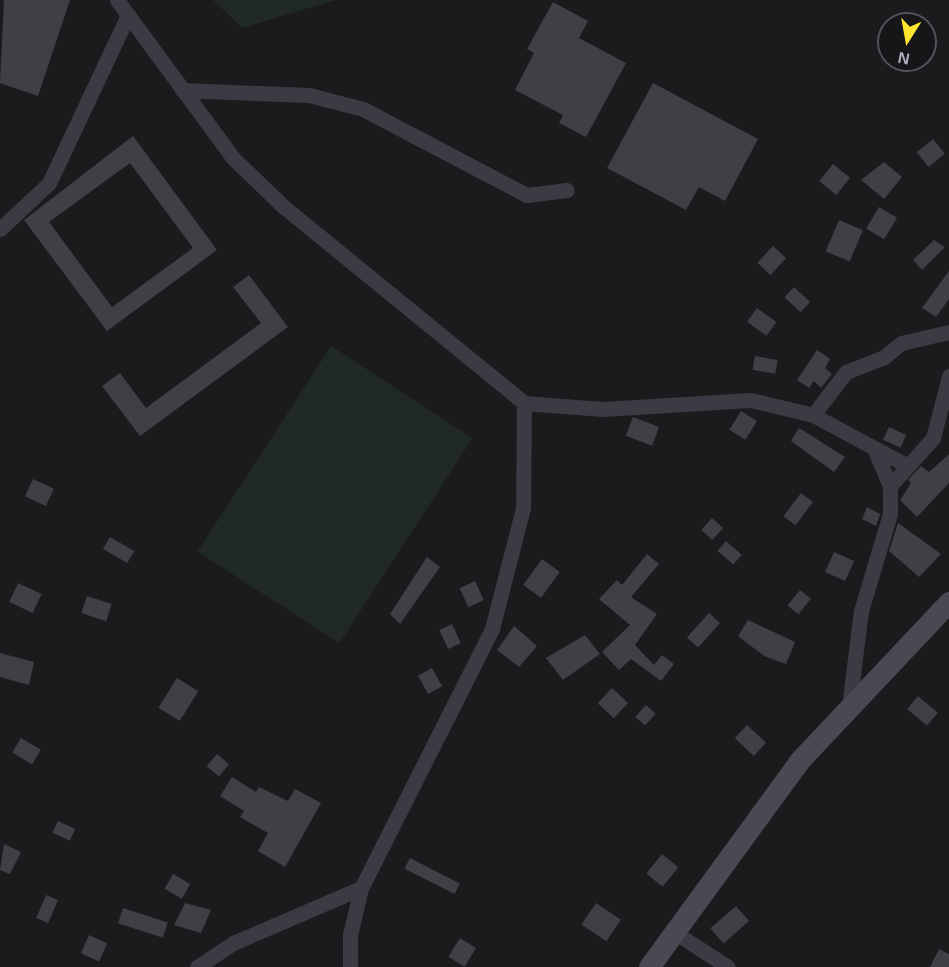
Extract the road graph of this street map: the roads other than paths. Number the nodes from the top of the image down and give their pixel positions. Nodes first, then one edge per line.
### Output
1 (117, 0) edge
2 (128, 15) junction
3 (182, 90) junction
4 (567, 190) dead end
5 (0, 229) edge
6 (949, 332) edge
7 (949, 376) edge
8 (524, 403) junction
9 (813, 415) junction
10 (875, 450) junction
11 (908, 466) junction
12 (890, 486) junction
13 (949, 602) edge
14 (849, 707) junction
15 (361, 888) junction
16 (674, 932) junction
17 (197, 967) edge
18 (350, 967) edge
19 (649, 967) edge
20 (728, 967) edge

1 - 2 street
2 - 3 street
2 - 5 street
3 - 4 street
3 - 8 street
6 - 9 street
7 - 11 street
8 - 9 street
8 - 15 street
9 - 10 street
10 - 11 street
10 - 12 street
11 - 12 street
12 - 14 street
13 - 14 street
14 - 16 street
15 - 17 street
15 - 18 street
16 - 19 street
16 - 20 street

